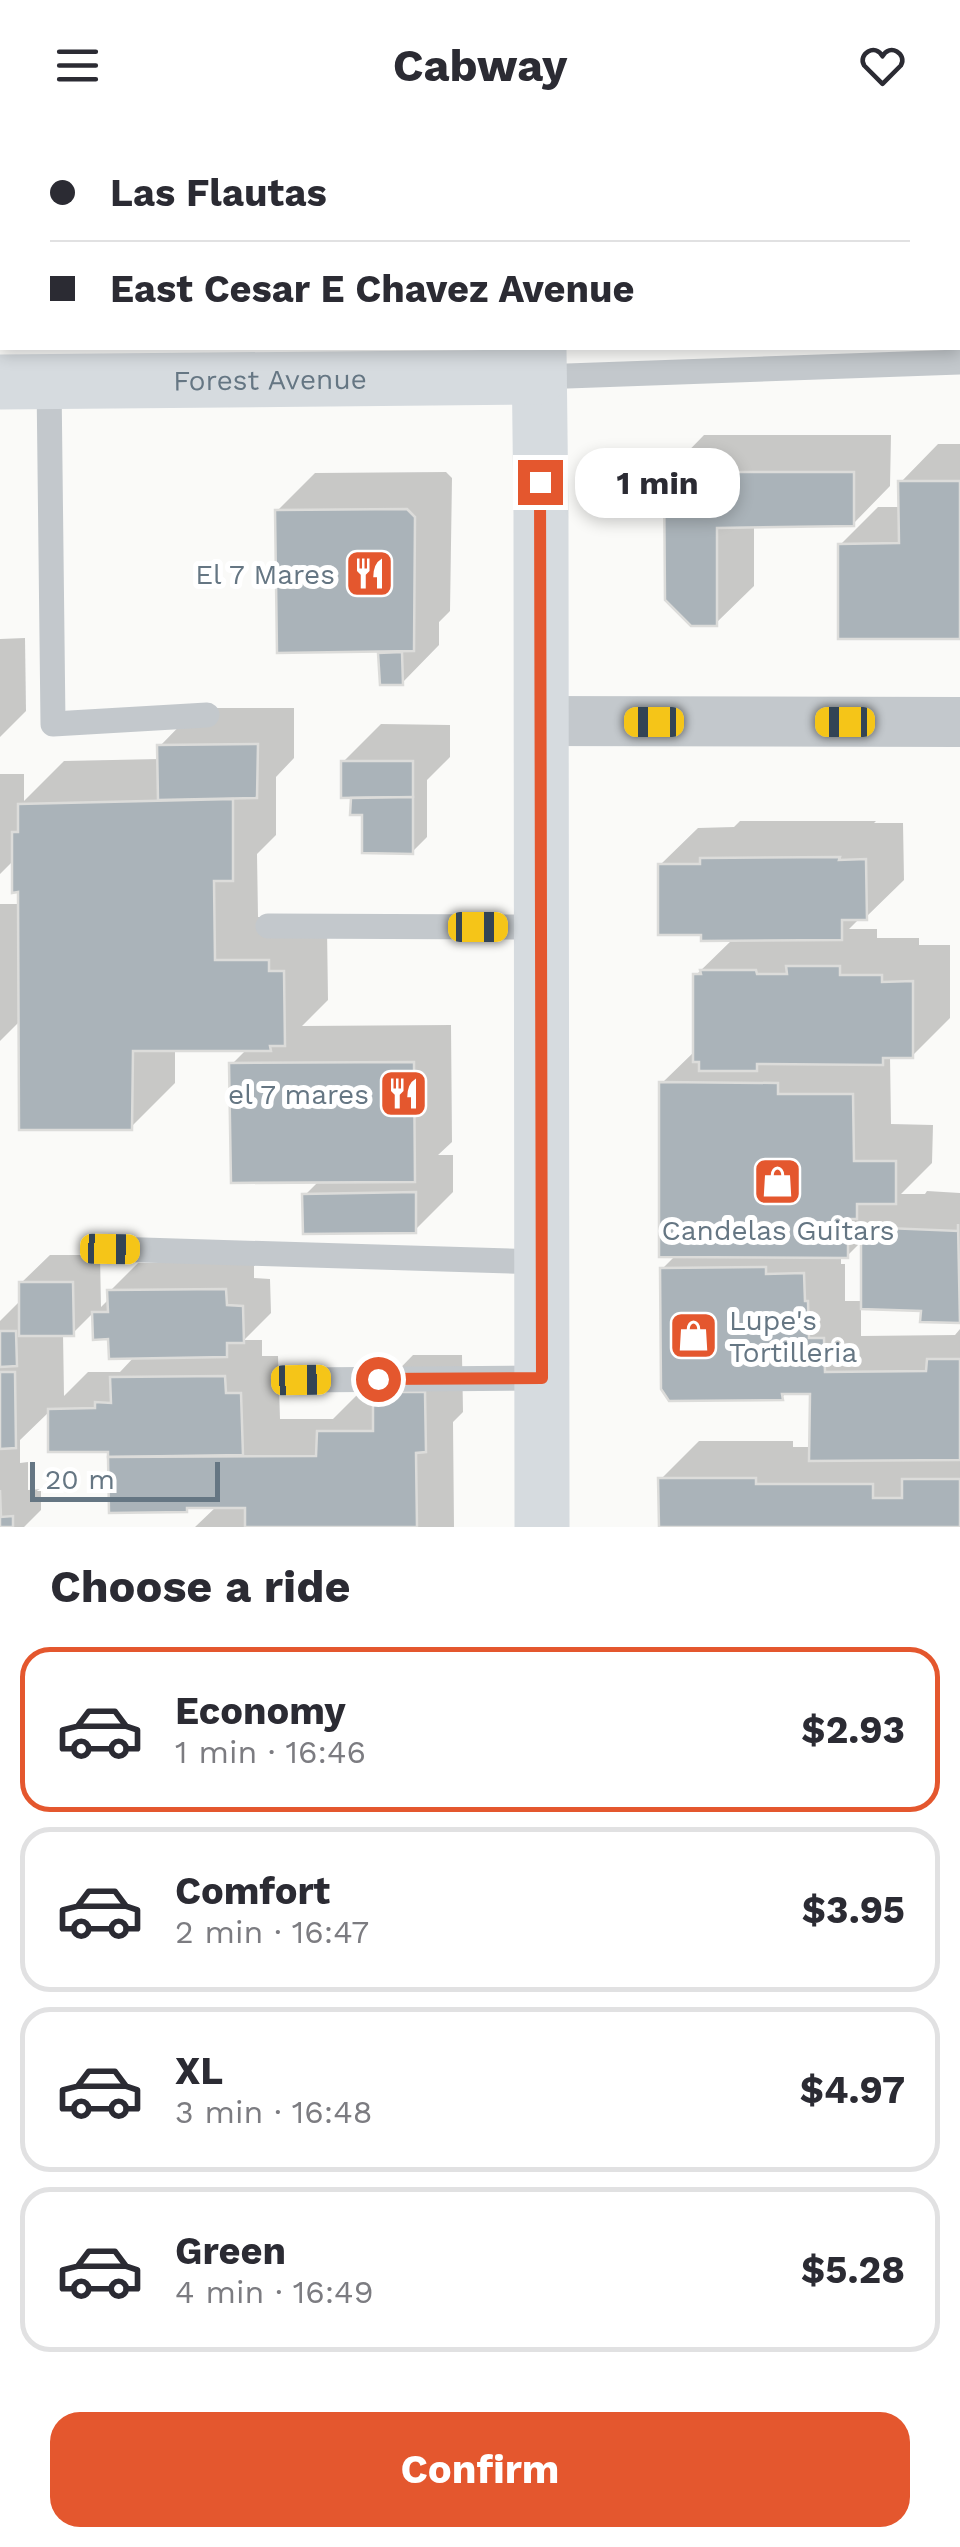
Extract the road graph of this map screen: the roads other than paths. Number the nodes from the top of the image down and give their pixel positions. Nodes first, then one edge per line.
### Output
1 (539, 362) edge
2 (960, 362) edge
3 (24, 382) edge
4 (207, 715) dead end
5 (540, 721) junction
6 (960, 722) edge
7 (268, 926) dead end
8 (541, 927) junction
9 (110, 1249) dead end
10 (541, 1262) junction
11 (542, 1378) junction
12 (301, 1380) dead end
13 (542, 1527) edge

1 - 2 lane
1 - 3 main road, Forest Avenue
1 - 5 main road
3 - 4 lane
5 - 6 street
5 - 8 main road
7 - 8 lane
8 - 10 main road
9 - 10 lane
10 - 11 main road
11 - 12 lane
11 - 13 main road

